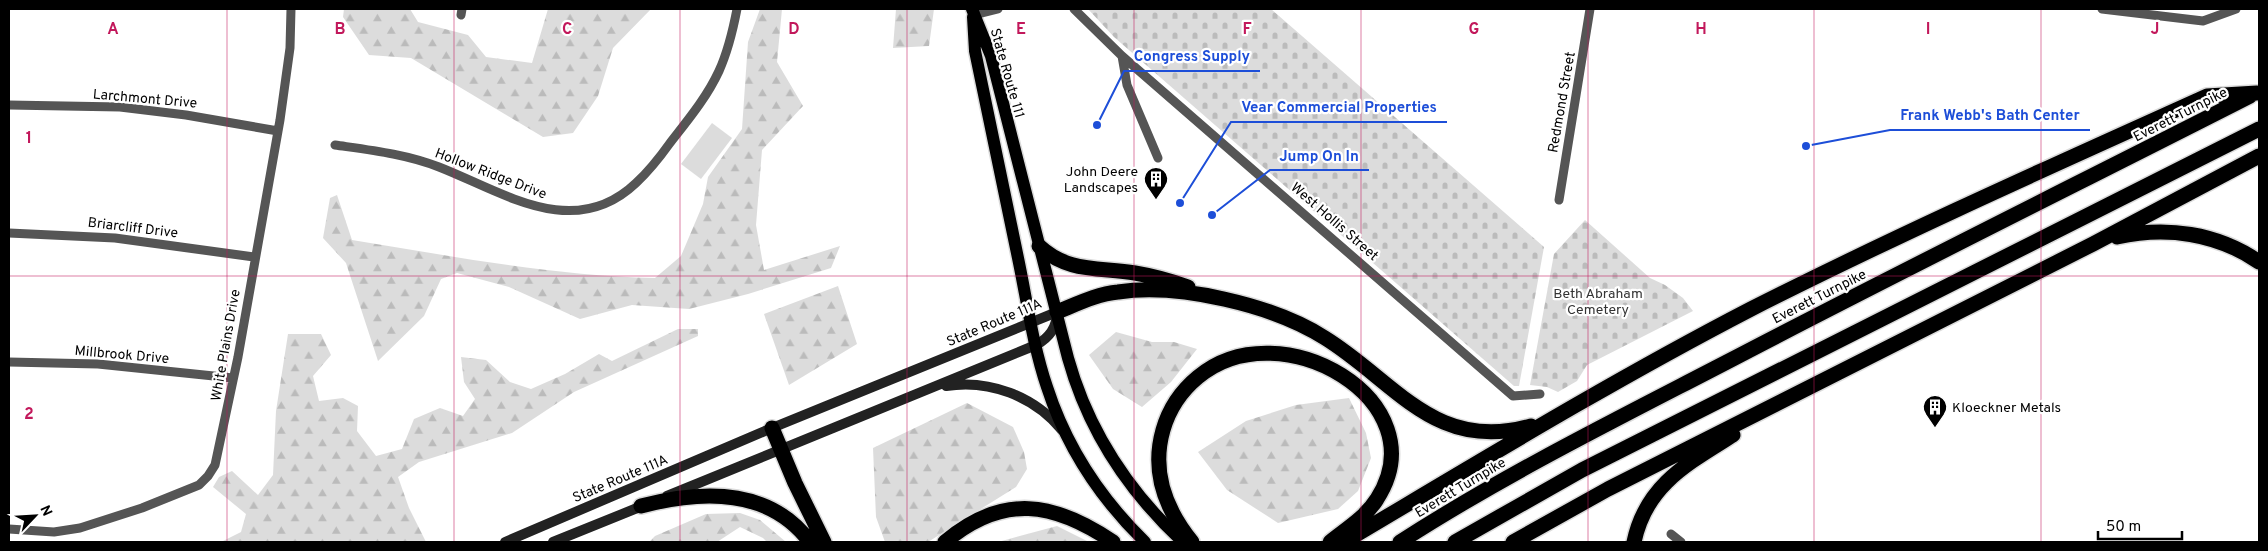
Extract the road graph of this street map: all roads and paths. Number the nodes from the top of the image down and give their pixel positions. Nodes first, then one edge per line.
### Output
1 (291, 9) edge
2 (738, 9) edge
3 (998, 9) edge
4 (1074, 9) edge
5 (1590, 9) edge
6 (2102, 9) edge
7 (2236, 9) edge
8 (974, 11) edge
9 (1122, 56) junction
10 (2258, 92) edge
11 (9, 105) edge
12 (2259, 130) edge
13 (278, 131) junction
14 (335, 144) dead end
15 (2259, 156) edge
16 (1158, 158) dead end
17 (1559, 200) dead end
18 (9, 233) edge
19 (2094, 244) junction
20 (1039, 246) junction
21 (254, 257) junction
22 (2259, 262) edge
23 (1220, 299) junction
24 (1057, 312) junction
25 (1031, 322) junction
26 (1036, 345) junction
27 (9, 362) edge
28 (233, 378) junction
29 (1826, 378) junction
30 (918, 393) junction
31 (1540, 394) dead end
32 (1564, 411) junction
33 (772, 428) junction
34 (1067, 436) junction
35 (781, 449) junction
36 (641, 506) junction
37 (9, 529) edge
38 (1671, 534) dead end
39 (505, 542) edge
40 (553, 542) edge
41 (810, 542) edge
42 (824, 542) edge
43 (945, 542) edge
44 (1113, 542) edge
45 (1145, 542) edge
46 (1183, 542) edge
47 (1192, 542) edge
48 (1330, 542) edge
49 (1344, 542) edge
50 (1400, 542) edge
51 (1455, 542) edge
52 (1513, 542) edge
53 (1634, 542) edge
54 (1680, 542) edge

1 - 13 street, White Plains Drive
2 - 14 street, Hollow Ridge Drive
3 - 8 street
4 - 9 street, West Hollis Street
5 - 17 street, Redmond Street
6 - 7 street
8 - 20 main road, State Route 111
8 - 25 main road, State Route 111
9 - 16 street
9 - 31 street, West Hollis Street
10 - 32 highway
10 - 50 highway, Everett Turnpike
11 - 13 street, Larchmont Drive
12 - 51 highway
13 - 21 street, White Plains Drive
15 - 19 highway
18 - 21 street, Briarcliff Drive
19 - 22 highway
19 - 29 highway
20 - 23 highway
20 - 24 main road, State Route 111
21 - 28 street, White Plains Drive
23 - 24 highway
23 - 32 highway
24 - 25 main road, State Route 111A
24 - 26 main road, State Route 111A
24 - 46 main road, State Route 111
25 - 26 main road, State Route 111
25 - 33 main road, State Route 111A
26 - 30 main road, State Route 111A
26 - 34 main road, State Route 111
27 - 28 street, Millbrook Drive
28 - 37 street, White Plains Drive
29 - 52 highway
29 - 53 highway
30 - 34 main road
30 - 35 main road, State Route 111A
32 - 49 highway
33 - 35 highway
33 - 39 main road, State Route 111A
34 - 45 main road, State Route 111
35 - 36 main road, State Route 111A
35 - 42 highway
36 - 40 main road, State Route 111A
36 - 41 highway
38 - 54 street
43 - 44 highway
47 - 48 highway

